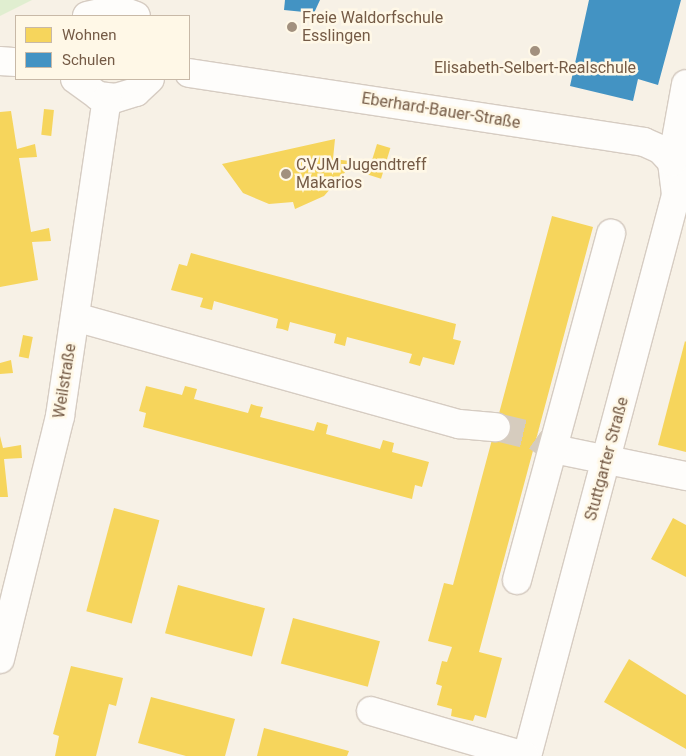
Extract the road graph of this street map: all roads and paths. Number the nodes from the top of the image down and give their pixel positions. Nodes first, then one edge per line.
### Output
1 (99, 8) edge
2 (131, 15) edge
3 (0, 61) edge
4 (15, 62) edge
5 (190, 73) edge
6 (76, 80) edge
7 (149, 80) edge
8 (686, 84) edge
9 (107, 98) junction
10 (679, 161) edge
11 (611, 234) dead end
12 (75, 317) junction
13 (496, 427) tunnel mouth
14 (554, 449) junction
15 (608, 457) junction
16 (686, 476) edge
17 (517, 580) dead end
18 (0, 660) edge
19 (371, 711) dead end
20 (526, 756) edge

1 - 2 street
3 - 4 street
5 - 10 street, Eberhard-Bauer-Straße
6 - 9 street
7 - 9 street
8 - 10 street, Stuttgarter Straße
9 - 12 street, Weilstraße
10 - 15 street, Stuttgarter Straße
11 - 14 street
12 - 13 street
12 - 18 street, Weilstraße
14 - 15 street
14 - 17 street
15 - 16 street
15 - 20 street, Stuttgarter Straße
19 - 20 street

